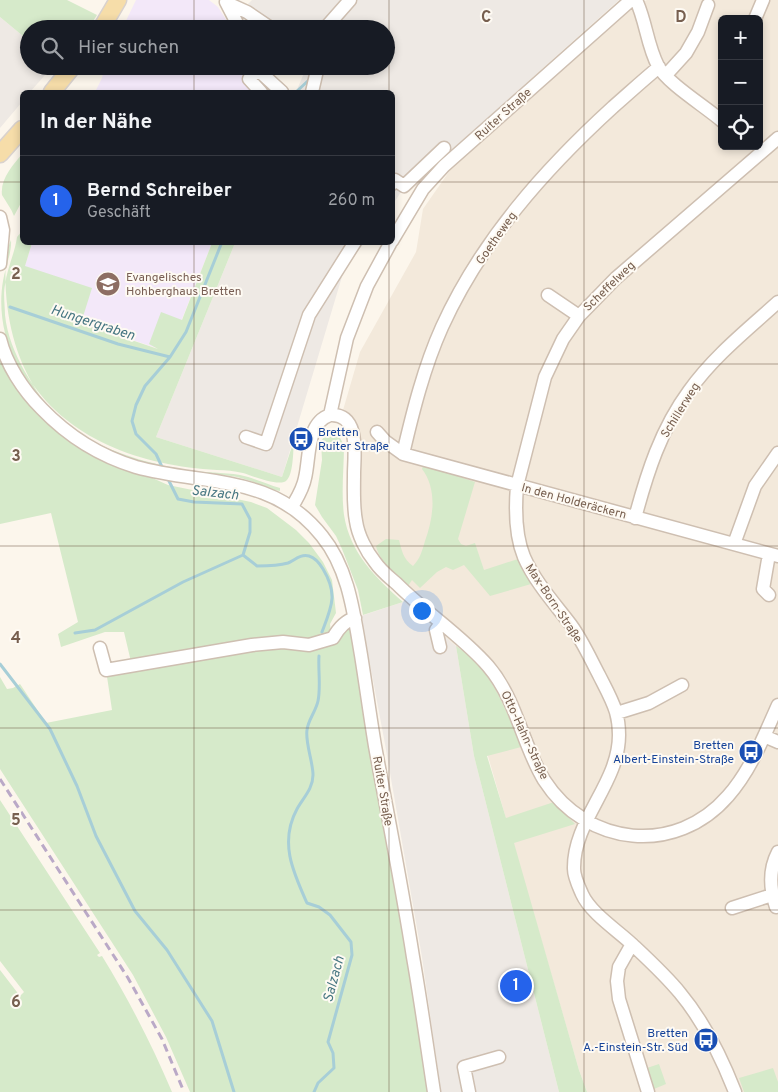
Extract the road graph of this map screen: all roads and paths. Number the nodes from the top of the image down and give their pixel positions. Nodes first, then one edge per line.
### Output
1 (118, 0) edge
2 (350, 0) edge
3 (631, 0) edge
4 (636, 0) edge
5 (763, 0) edge
6 (225, 1) edge
7 (708, 4) dead end
8 (757, 15) edge
9 (106, 20) edge
10 (235, 20) edge
11 (259, 20) edge
12 (332, 20) edge
13 (662, 71) junction
14 (66, 75) edge
15 (252, 75) edge
16 (264, 75) edge
17 (315, 75) edge
18 (56, 88) edge
19 (259, 90) edge
20 (280, 90) edge
21 (312, 90) edge
22 (718, 113) edge
23 (20, 131) edge
24 (778, 138) edge
25 (763, 146) edge
26 (444, 148) dead end
27 (756, 150) edge
28 (0, 154) edge
29 (395, 181) edge
30 (0, 217) edge
31 (13, 230) dead end
32 (395, 237) edge
33 (1, 239) edge
34 (353, 245) edge
35 (390, 245) edge
36 (0, 264) edge
37 (548, 295) dead end
38 (778, 302) edge
39 (579, 316) junction
40 (0, 338) edge
41 (331, 412) junction
42 (377, 432) dead end
43 (246, 437) dead end
44 (778, 453) edge
45 (403, 454) junction
46 (517, 486) junction
47 (292, 507) junction
48 (635, 518) junction
49 (734, 544) junction
50 (774, 555) edge
51 (769, 595) dead end
52 (355, 618) junction
53 (441, 623) junction
54 (440, 647) dead end
55 (100, 648) dead end
56 (682, 685) dead end
57 (778, 705) edge
58 (617, 713) junction
59 (764, 736) junction
60 (778, 742) edge
61 (586, 820) junction
62 (778, 852) edge
63 (732, 908) dead end
64 (632, 944) junction
65 (499, 1056) dead end
66 (434, 1092) edge
67 (469, 1092) edge
68 (648, 1092) edge
69 (735, 1092) edge

1 - 9 main road
2 - 12 street
3 - 32 street, Ruiter Straße
4 - 13 street
5 - 8 street
6 - 10 street
6 - 11 street
7 - 13 street, Goetheweg
13 - 22 street
13 - 45 street, Goetheweg
14 - 18 main road
15 - 19 street
16 - 20 street
17 - 21 street
23 - 28 main road
24 - 25 street, Scheffelweg
26 - 29 street
27 - 39 street, Scheffelweg
30 - 33 street
31 - 33 street
33 - 36 street
34 - 43 street
35 - 41 street, Ruiter Straße
37 - 39 street
38 - 48 street, Schillerweg
39 - 46 street, Scheffelweg
40 - 47 street, Ruiter Straße
41 - 47 street, Ruiter Straße
41 - 53 street, Otto-Hahn-Straße
42 - 45 street, In den Holderäckern
44 - 49 street
45 - 46 street, In den Holderäckern
46 - 48 street, In den Holderäckern
46 - 58 street, Max-Born-Straße
47 - 52 street, Ruiter Straße
48 - 49 street, In den Holderäckern
49 - 50 street, In den Holderäckern
50 - 51 street
52 - 55 street
52 - 66 street, Ruiter Straße
53 - 54 street
53 - 61 street, Otto-Hahn-Straße
56 - 58 street
57 - 59 street, Otto-Hahn-Straße
58 - 61 street, Max-Born-Straße
59 - 60 street
59 - 61 street, Otto-Hahn-Straße
61 - 64 street, Max-Born-Straße
62 - 63 street
64 - 68 street
64 - 69 street, Max-Born-Straße
65 - 67 street

